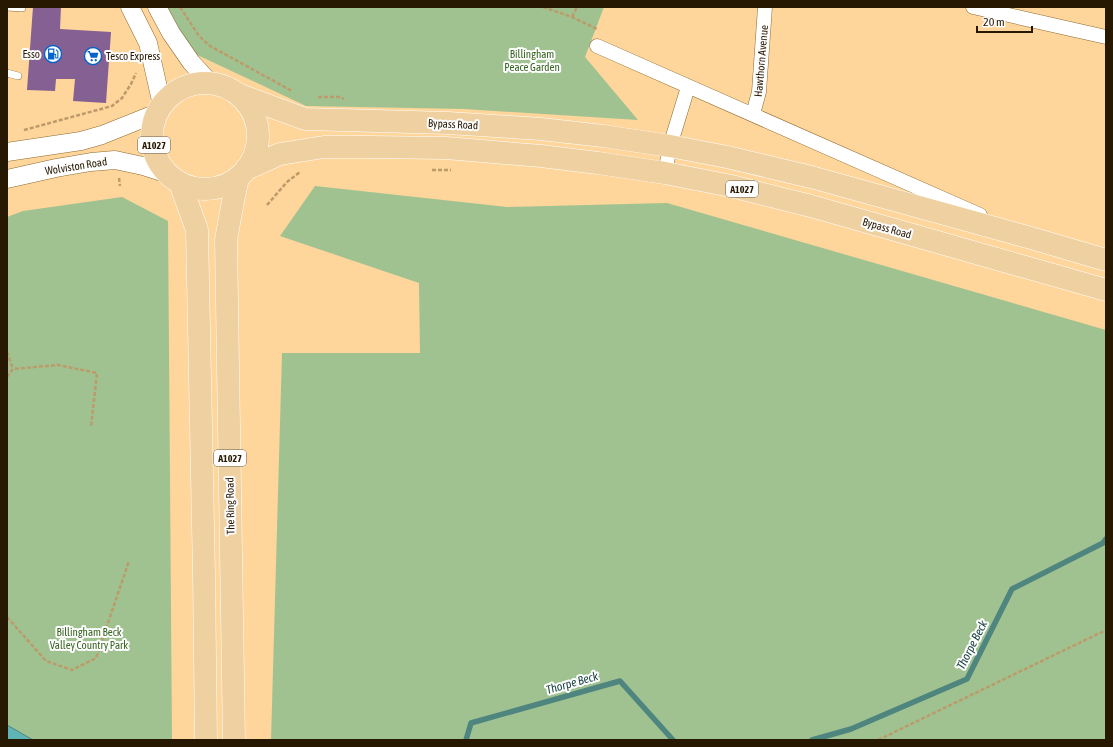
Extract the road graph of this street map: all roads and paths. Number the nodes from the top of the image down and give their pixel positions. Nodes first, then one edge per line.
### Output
1 (7, 7) edge
2 (130, 7) edge
3 (157, 7) edge
4 (180, 7) edge
5 (543, 7) edge
6 (577, 7) edge
7 (766, 7) edge
8 (973, 7) edge
9 (22, 8) dead end
10 (572, 18) junction
11 (190, 21) junction
12 (171, 33) junction
13 (1106, 37) edge
14 (597, 46) joint
15 (138, 70) dead end
16 (7, 74) edge
17 (18, 76) dead end
18 (210, 83) junction
19 (688, 87) junction
20 (297, 94) dead end
21 (240, 95) junction
22 (340, 97) dead end
23 (311, 98) dead end
24 (160, 109) junction
25 (753, 114) junction
26 (39, 126) dead end
27 (670, 146) junction
28 (7, 152) edge
29 (426, 170) dead end
30 (457, 170) dead end
31 (301, 171) dead end
32 (243, 173) junction
33 (665, 173) junction
34 (174, 178) junction
35 (7, 179) edge
36 (267, 205) dead end
37 (1031, 238) junction
38 (1106, 260) edge
39 (1106, 290) edge
40 (7, 352) edge
41 (14, 369) junction
42 (7, 377) edge
43 (90, 427) dead end
44 (129, 561) dead end
45 (7, 617) edge
46 (1106, 630) edge
47 (206, 740) edge
48 (234, 740) edge
49 (878, 740) edge

1 - 9 lane
2 - 24 street
3 - 12 street
4 - 11 path
5 - 10 path
6 - 10 path
7 - 25 street, Hawthorn Avenue
8 - 13 street
10 - 14 path
11 - 12 path
11 - 20 path
12 - 18 street
14 - 19 street, Bypass Road
15 - 26 path
16 - 17 lane
18 - 21 main road, A1027
18 - 24 main road, A1027
19 - 25 street, Bypass Road
19 - 27 street
21 - 27 main road, Bypass Road / A1027
21 - 32 main road, A1027
22 - 23 path
24 - 28 street
24 - 34 main road, A1027
25 - 37 street, Bypass Road
27 - 33 street
27 - 37 main road, Bypass Road / A1027
29 - 30 path
31 - 36 path
32 - 33 main road, Bypass Road / A1027
32 - 34 main road, A1027
32 - 48 main road, The Ring Road / A1027
33 - 39 main road, Bypass Road / A1027
34 - 35 street, Wolviston Road
34 - 47 main road, A1027
37 - 38 main road, Bypass Road / A1027
40 - 41 path
41 - 42 path
41 - 43 path
44 - 45 path
46 - 49 path

